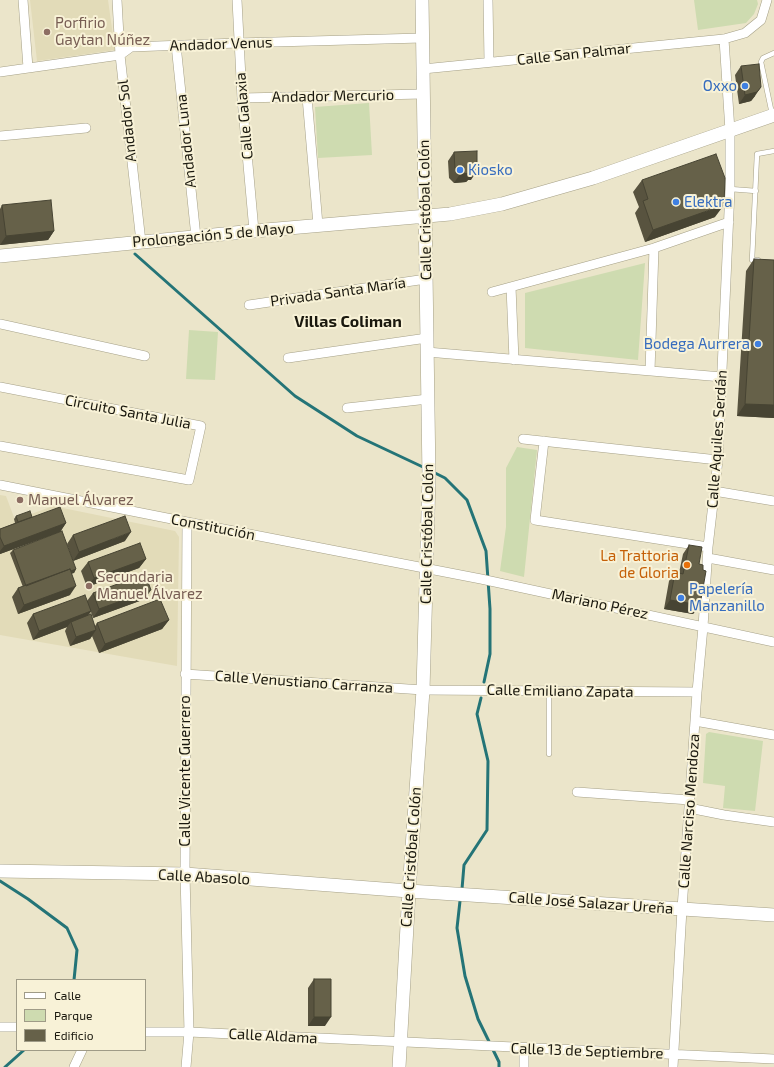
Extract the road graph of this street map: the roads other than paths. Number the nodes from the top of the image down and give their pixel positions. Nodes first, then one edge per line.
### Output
1 (24, 0) edge
2 (118, 0) edge
3 (237, 0) edge
4 (422, 0) edge
5 (488, 0) edge
6 (767, 0) edge
7 (422, 38) junction
8 (724, 39) junction
9 (238, 43) junction
10 (176, 45) junction
11 (774, 53) edge
12 (120, 55) junction
13 (488, 62) junction
14 (28, 68) junction
15 (423, 69) junction
16 (0, 72) edge
17 (423, 94) junction
18 (307, 97) junction
19 (242, 98) junction
20 (773, 115) edge
21 (86, 128) dead end
22 (730, 131) junction
23 (0, 136) edge
24 (774, 150) edge
25 (730, 189) junction
26 (756, 190) junction
27 (425, 216) junction
28 (729, 222) junction
29 (318, 225) junction
30 (254, 231) junction
31 (196, 237) junction
32 (140, 242) junction
33 (654, 248) junction
34 (0, 256) edge
35 (767, 260) edge
36 (426, 279) junction
37 (511, 287) junction
38 (492, 292) dead end
39 (249, 305) dead end
40 (0, 324) edge
41 (427, 338) junction
42 (427, 352) junction
43 (145, 356) dead end
44 (288, 358) dead end
45 (514, 360) junction
46 (650, 371) junction
47 (722, 377) junction
48 (0, 387) edge
49 (428, 399) junction
50 (347, 408) dead end
51 (523, 439) dead end
52 (544, 441) junction
53 (0, 446) edge
54 (718, 460) junction
55 (0, 485) edge
56 (714, 490) junction
57 (774, 501) edge
58 (187, 522) junction
59 (708, 547) junction
60 (708, 558) junction
61 (426, 569) junction
62 (774, 570) edge
63 (703, 626) junction
64 (774, 642) edge
65 (185, 674) junction
66 (423, 690) junction
67 (549, 691) junction
68 (697, 692) junction
69 (695, 721) junction
70 (774, 734) edge
71 (549, 754) dead end
72 (577, 792) dead end
73 (690, 804) junction
74 (774, 822) edge
75 (0, 871) edge
76 (185, 874) junction
77 (408, 891) junction
78 (682, 909) junction
79 (774, 915) edge
80 (0, 1027) edge
81 (16, 1027) edge
82 (146, 1032) edge
83 (189, 1032) junction
84 (400, 1043) junction
85 (524, 1048) junction
86 (82, 1051) edge
87 (674, 1054) junction
88 (774, 1059) edge
89 (74, 1067) edge
90 (186, 1067) edge
91 (399, 1067) edge
92 (524, 1067) edge
93 (673, 1067) edge

1 - 14 street
2 - 12 street, Andador Sol
3 - 9 street, Calle Galaxia
4 - 7 street, Calle Cristóbal Colón
5 - 13 street
6 - 8 street, Calle San Palmar
7 - 9 street, Andador Venus
7 - 15 street, Calle Cristóbal Colón
8 - 13 street, Calle San Palmar
8 - 22 street, Calle Aquiles Serdán
9 - 10 street, Andador Venus
9 - 19 street, Calle Galaxia
10 - 12 street, Andador Venus
10 - 31 street, Andador Luna
11 - 20 lane
12 - 14 street, Andador Venus
12 - 32 street, Andador Sol
13 - 15 street, Calle San Palmar
14 - 16 street, Andador Venus
15 - 17 street, Calle Cristóbal Colón
17 - 18 street, Andador Mercurio
17 - 27 street, Calle Cristóbal Colón
18 - 19 street, Andador Mercurio
18 - 29 street
19 - 30 street, Calle Galaxia
20 - 22 street, Prolongación 5 de Mayo
21 - 23 street
22 - 25 street, Calle Aquiles Serdán
22 - 27 street, Prolongación 5 de Mayo
24 - 26 lane
25 - 26 lane
25 - 28 street, Calle Aquiles Serdán
26 - 35 lane
27 - 29 street, Prolongación 5 de Mayo
27 - 36 street, Calle Cristóbal Colón
28 - 33 street
28 - 47 street, Calle Aquiles Serdán
29 - 30 street, Prolongación 5 de Mayo
30 - 31 street, Prolongación 5 de Mayo
31 - 32 street, Prolongación 5 de Mayo
32 - 34 street, Prolongación 5 de Mayo
33 - 37 street
33 - 46 street
36 - 39 street, Privada Santa María
36 - 41 street, Calle Cristóbal Colón
37 - 38 street
37 - 45 street
40 - 43 street
41 - 42 street, Calle Cristóbal Colón
41 - 44 street
42 - 45 street
42 - 49 street, Calle Cristóbal Colón
45 - 46 street
46 - 47 street
47 - 54 street, Calle Aquiles Serdán
48 - 53 street, Circuito Santa Julia
49 - 50 street
49 - 61 street, Calle Cristóbal Colón
51 - 52 street
52 - 54 street
52 - 59 street
54 - 56 street, Calle Aquiles Serdán
55 - 58 street, Constitución
56 - 57 street
56 - 59 street, Calle Aquiles Serdán
58 - 61 street, Constitución
58 - 65 street, Calle Vicente Guerrero
59 - 60 street, Calle Aquiles Serdán
60 - 62 street
60 - 63 street, Calle Aquiles Serdán
61 - 63 street, Mariano Pérez
61 - 66 street, Calle Cristóbal Colón
63 - 64 street, Mariano Pérez
63 - 68 street, Calle Narciso Mendoza
65 - 66 street, Calle Venustiano Carranza
65 - 76 street, Calle Vicente Guerrero
66 - 67 street, Calle Emiliano Zapata
66 - 77 street, Calle Cristóbal Colón
67 - 68 street, Calle Emiliano Zapata
67 - 71 lane
68 - 69 street, Calle Narciso Mendoza
69 - 70 street
69 - 73 street, Calle Narciso Mendoza
72 - 73 street
73 - 74 street
73 - 78 street, Calle Narciso Mendoza
75 - 76 street, Calle Abasolo
76 - 77 street, Calle Abasolo
76 - 83 street, Calle Vicente Guerrero
77 - 78 street, Calle José Salazar Ureña
77 - 84 street, Calle Cristóbal Colón
78 - 79 street, Calle José Salazar Ureña
78 - 87 street, Calle Narciso Mendoza
80 - 81 street
82 - 83 street, Calle Aldama
83 - 84 street, Calle Aldama
83 - 90 street, Calle Vicente Guerrero
84 - 85 street, Calle 13 de Septiembre
84 - 91 street, Calle Cristóbal Colón
85 - 87 street, Calle 13 de Septiembre
85 - 92 street
86 - 89 street
87 - 88 street, Calle 13 de Septiembre
87 - 93 street, Calle Narciso Mendoza

